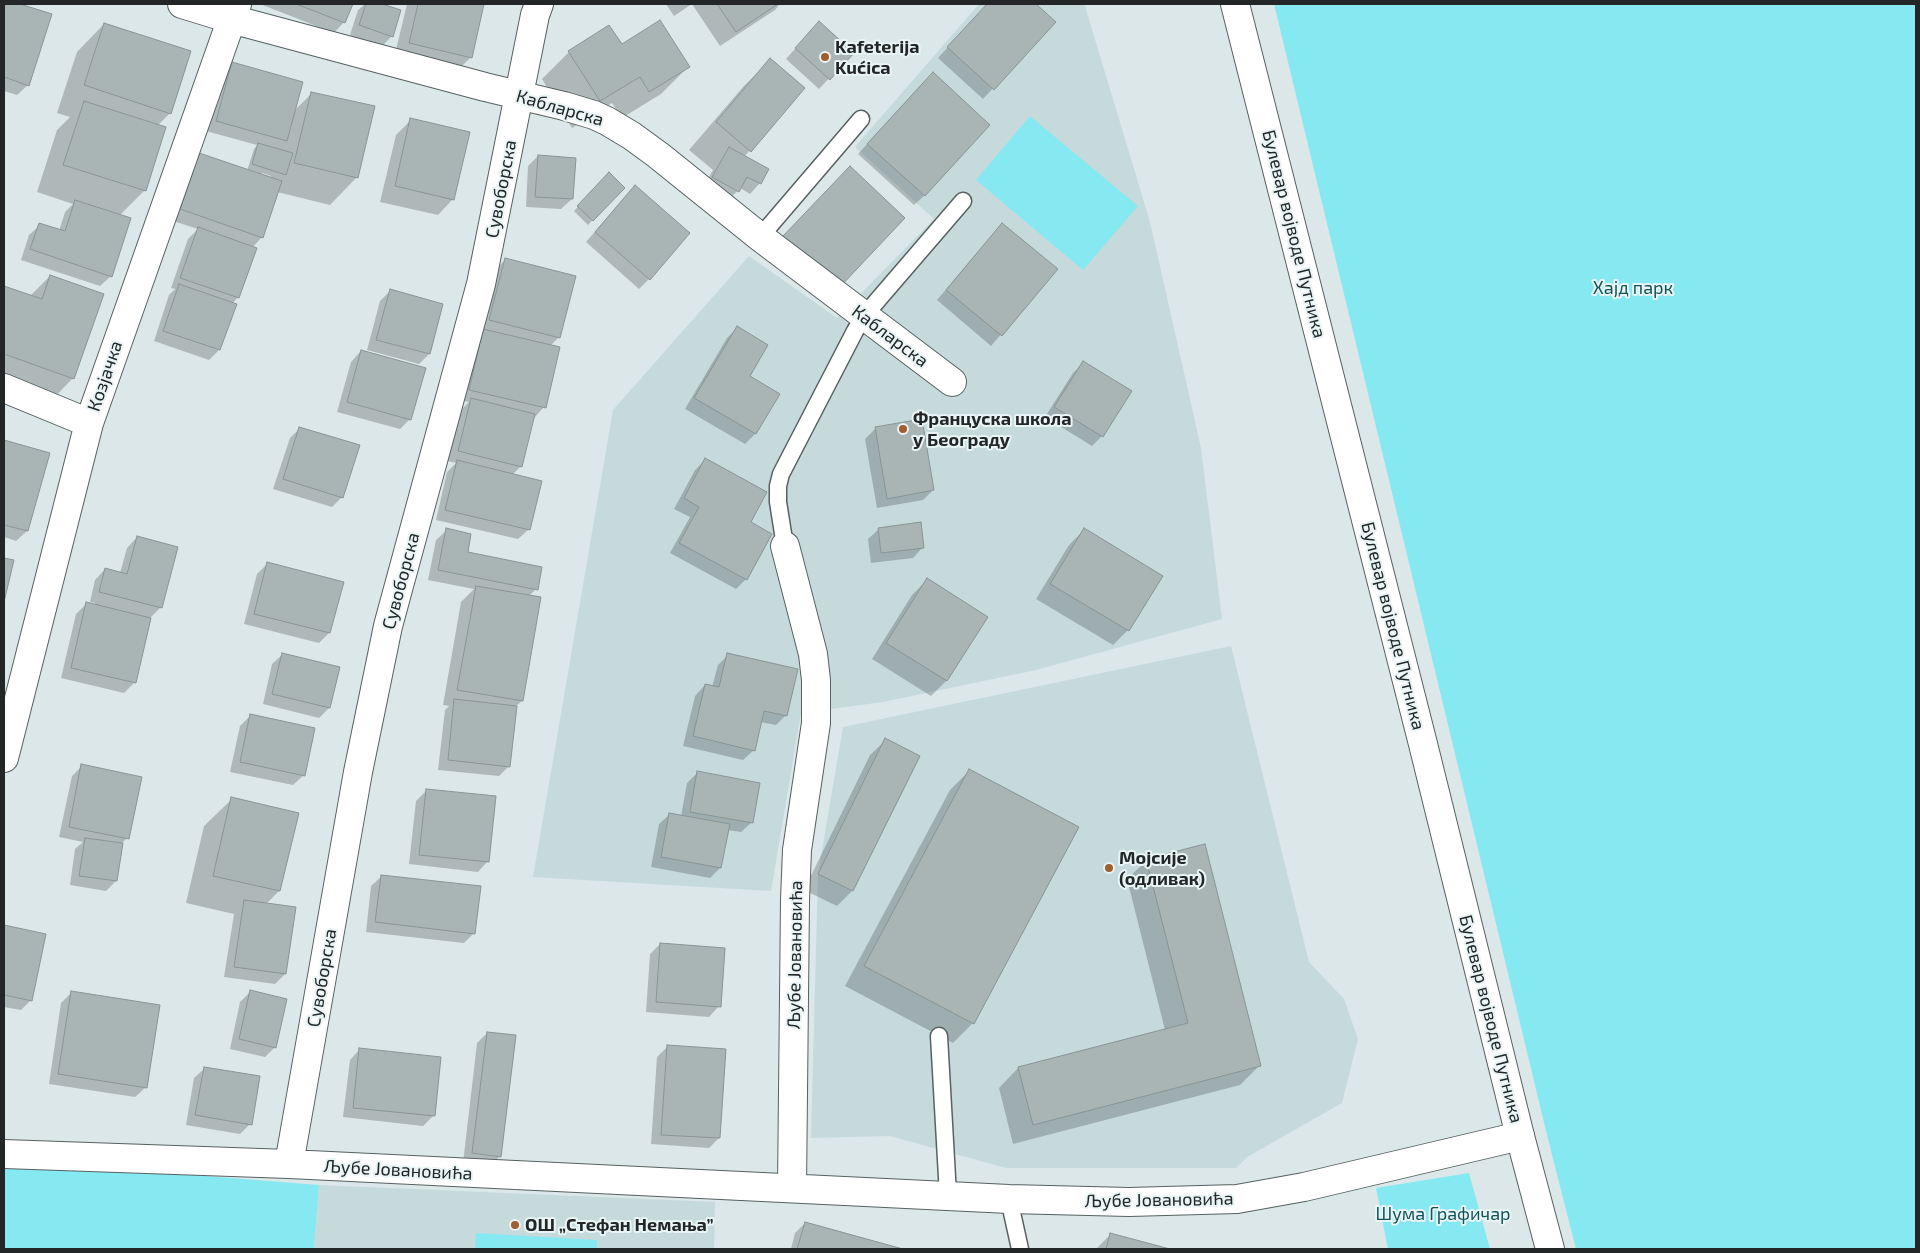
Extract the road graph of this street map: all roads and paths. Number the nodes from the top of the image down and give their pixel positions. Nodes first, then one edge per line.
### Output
1 (182, 4) edge
2 (539, 4) edge
3 (1235, 4) edge
4 (234, 12) edge
5 (519, 96) junction
6 (861, 119) dead end
7 (964, 201) dead end
8 (760, 237) junction
9 (864, 316) junction
10 (952, 382) dead end
11 (4, 388) edge
12 (89, 423) junction
13 (785, 546) joint
14 (6, 744) edge
15 (939, 1036) dead end
16 (1520, 1136) junction
17 (4, 1154) edge
18 (289, 1164) junction
19 (792, 1188) junction
20 (948, 1195) junction
21 (1009, 1198) junction
22 (1020, 1249) edge
23 (1550, 1249) edge

1 - 4 street, Кабларска
2 - 5 street, Сувоборска
3 - 16 street, Булевар војводе Путника
4 - 5 street, Кабларска
4 - 12 street, Козјачка
5 - 8 street, Кабларска
5 - 18 street, Сувоборска
6 - 8 lane
7 - 9 lane
8 - 9 street, Кабларска
9 - 10 street, Кабларска
9 - 13 lane
11 - 12 street
12 - 14 street, Козјачка
13 - 19 street, Љубе Јовановића
15 - 20 lane
16 - 21 street, Љубе Јовановића
16 - 23 street, Булевар војводе Путника
17 - 18 street, Љубе Јовановића
18 - 19 street, Љубе Јовановића
19 - 20 street, Љубе Јовановића
20 - 21 street, Љубе Јовановића
21 - 22 lane

